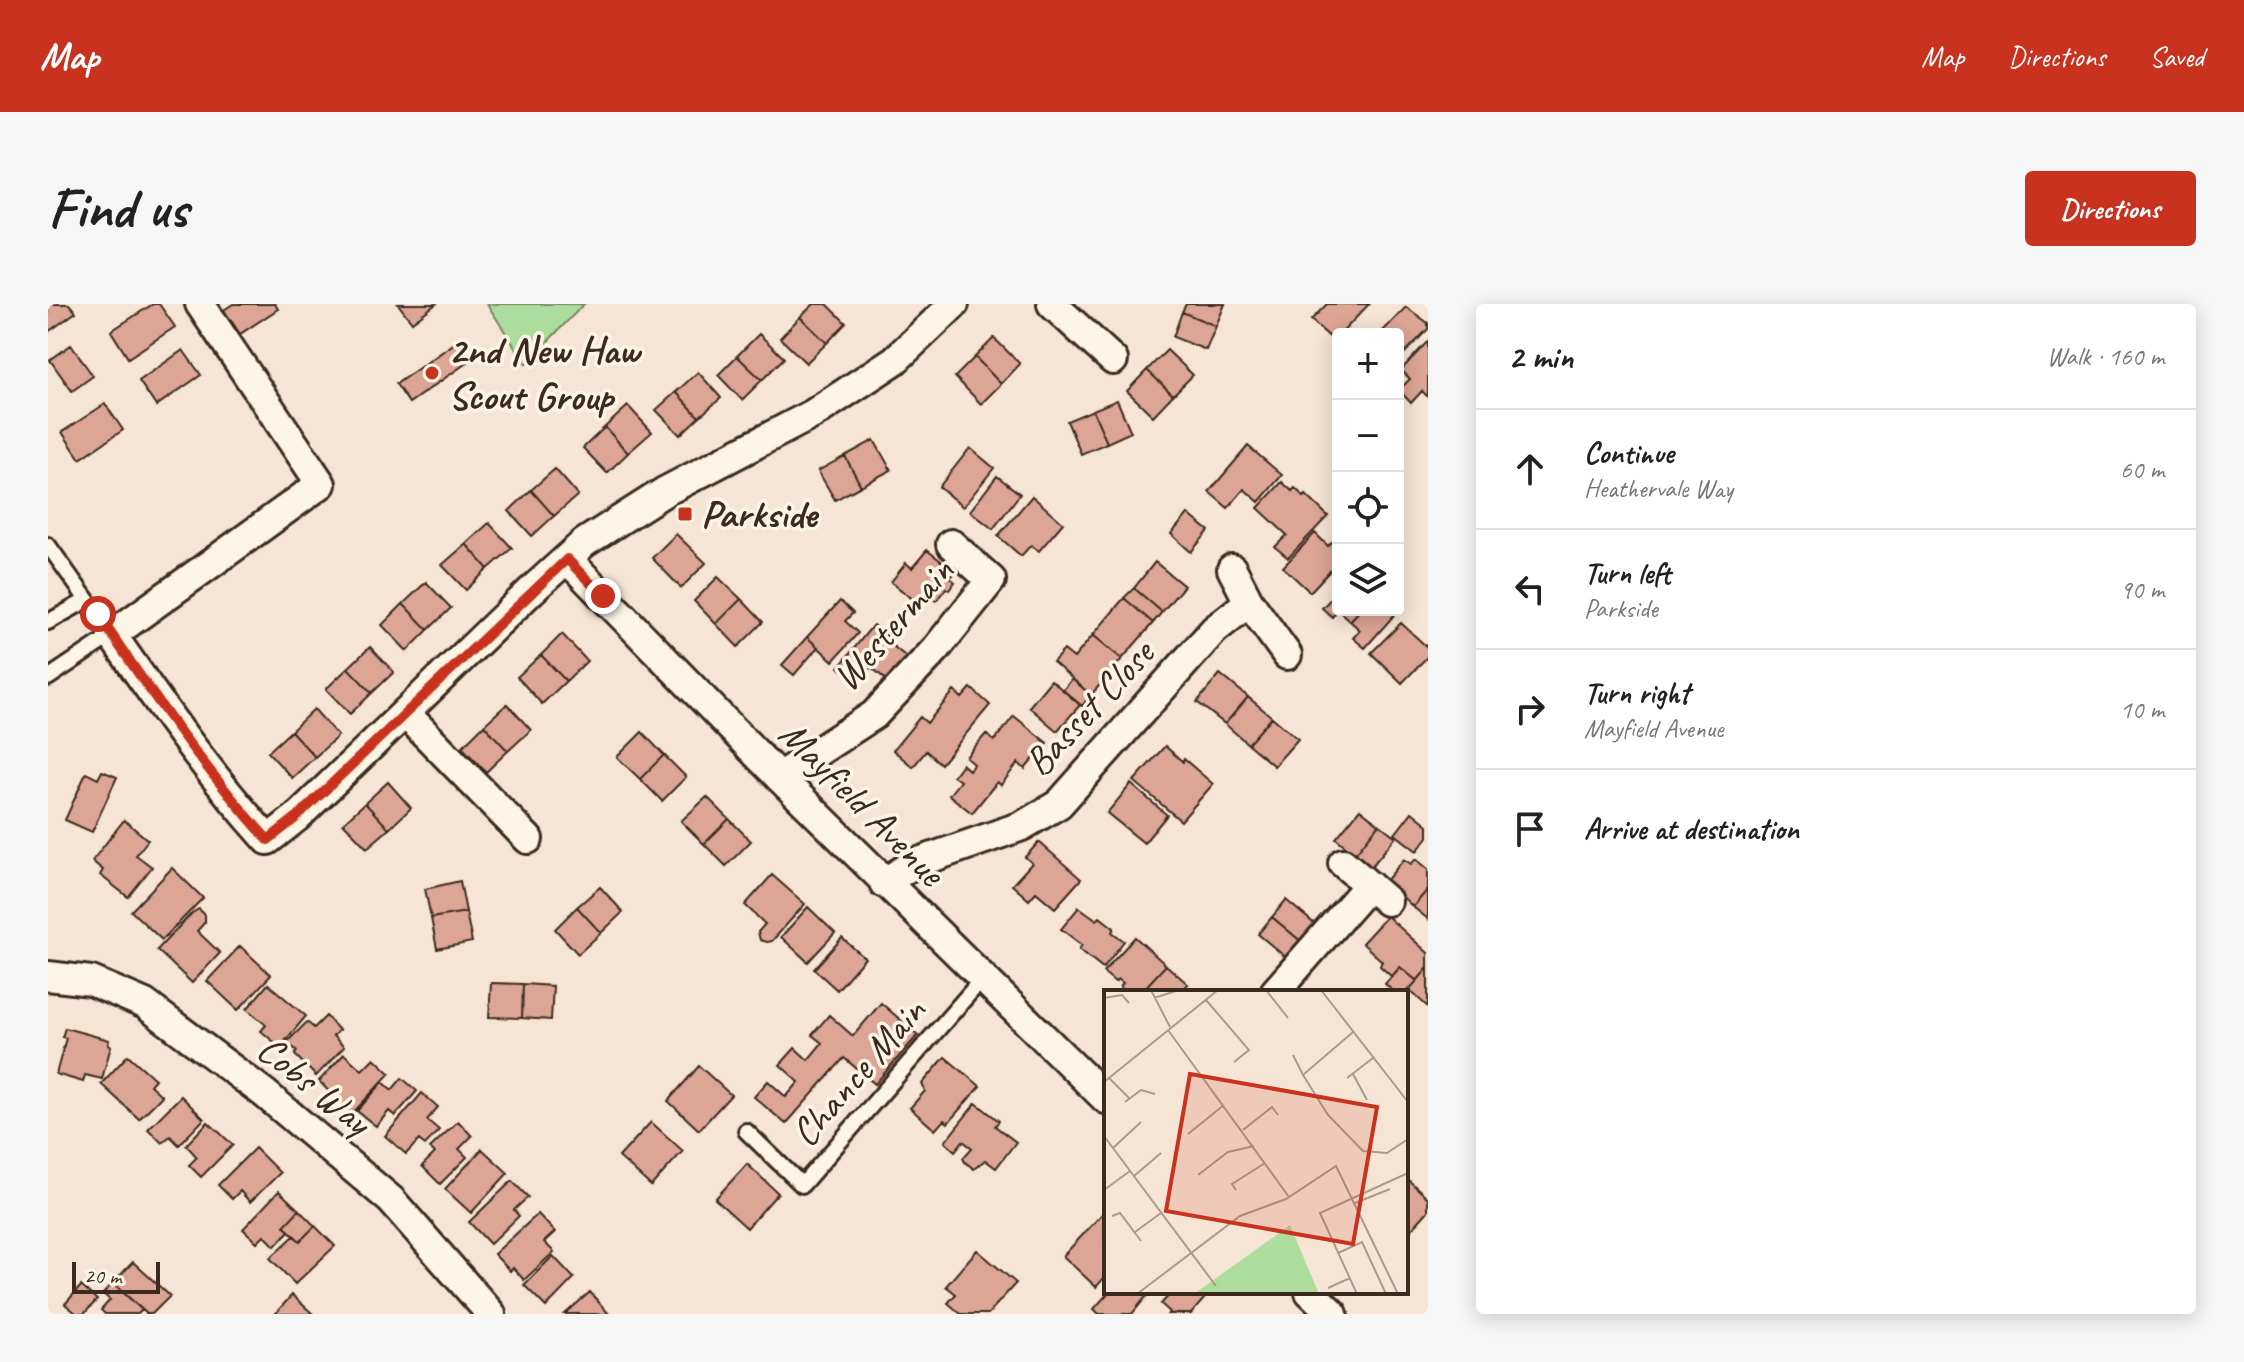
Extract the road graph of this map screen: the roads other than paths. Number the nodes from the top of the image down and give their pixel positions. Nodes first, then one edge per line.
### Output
1 (200, 304) edge
2 (954, 304) edge
3 (1052, 304) edge
4 (1113, 360) dead end
5 (951, 544) dead end
6 (48, 545) edge
7 (567, 559) junction
8 (1232, 569) dead end
9 (87, 600) junction
10 (1249, 602) junction
11 (48, 622) edge
12 (112, 635) junction
13 (1287, 655) dead end
14 (48, 678) edge
15 (405, 713) junction
16 (779, 777) junction
17 (528, 839) dead end
18 (1343, 863) dead end
19 (884, 883) junction
20 (48, 976) edge
21 (982, 979) junction
22 (1277, 990) edge
23 (1104, 1097) edge
24 (746, 1131) dead end
25 (1312, 1294) edge
26 (491, 1314) edge
27 (1333, 1314) edge

1 - 12 street
2 - 7 street
3 - 4 street
5 - 16 street, Westermain
6 - 9 lane
7 - 15 street
7 - 16 street, Mayfield Avenue
8 - 10 street
9 - 11 lane
9 - 12 lane
10 - 13 street
10 - 19 street, Basset Close
12 - 14 lane
12 - 15 street
15 - 17 street
16 - 19 street, Mayfield Avenue
18 - 22 street
19 - 21 street, Mayfield Avenue
20 - 26 street, Cobs Way
21 - 23 street, Mayfield Avenue
21 - 24 lane, Chance Main
25 - 27 street

